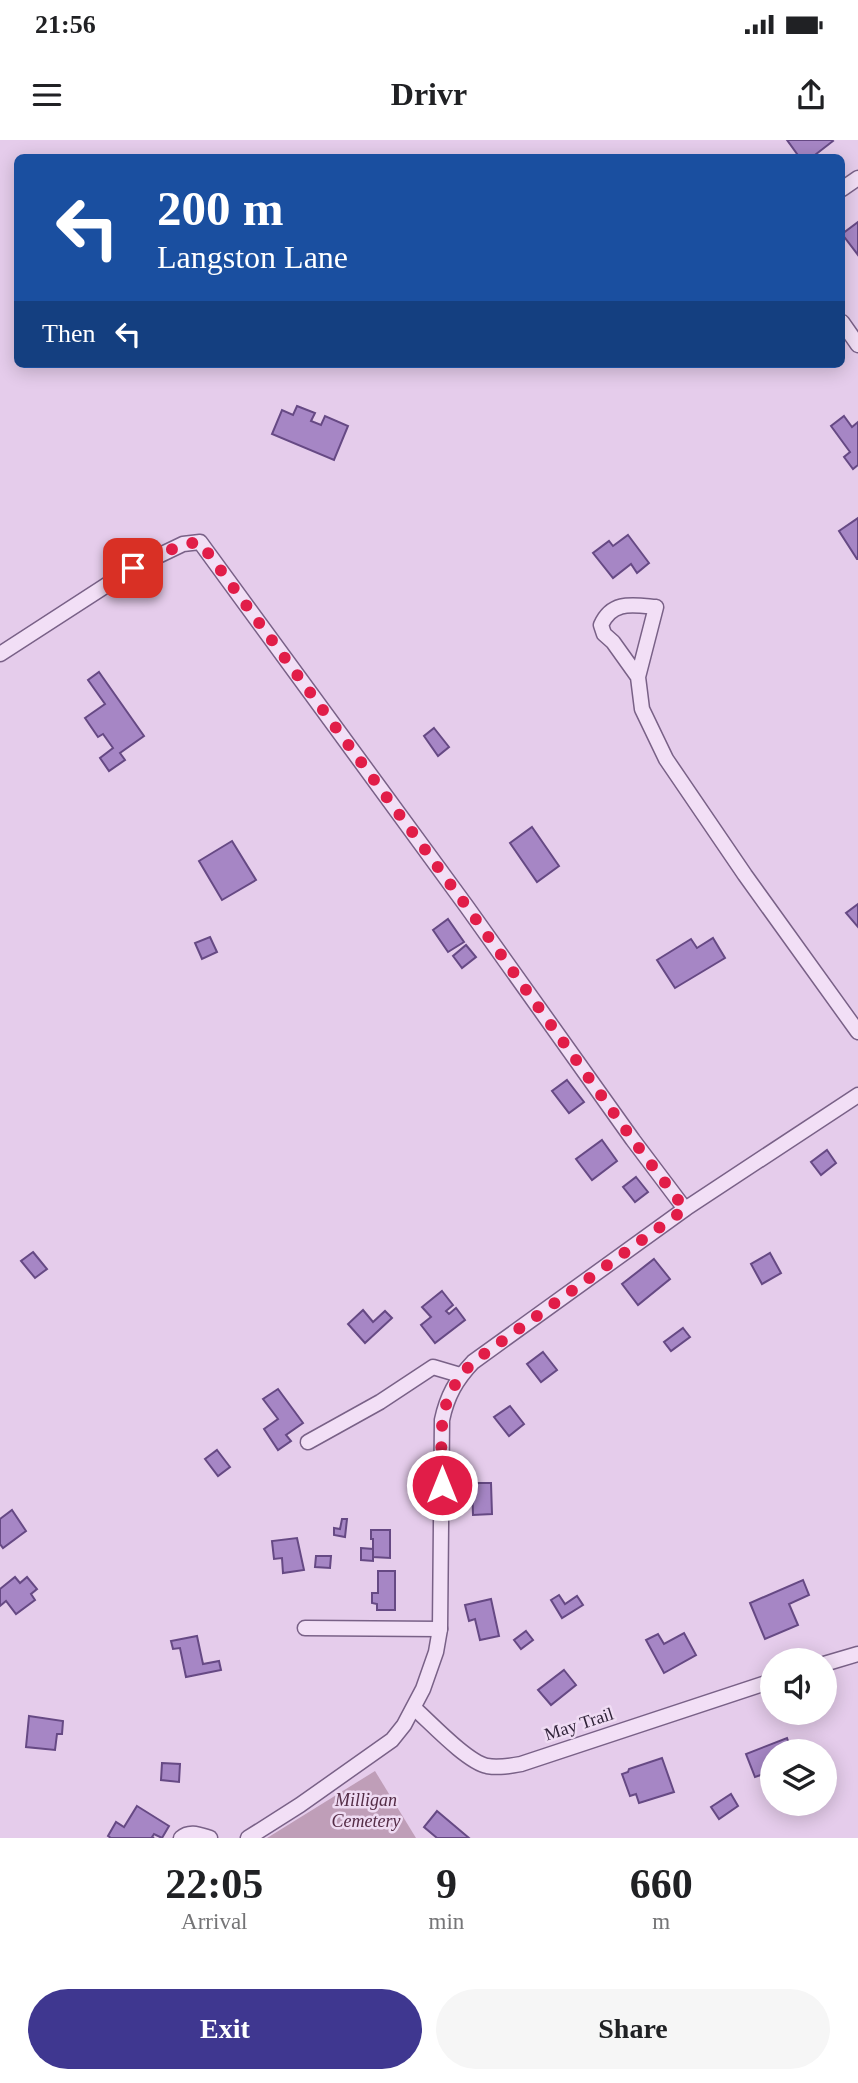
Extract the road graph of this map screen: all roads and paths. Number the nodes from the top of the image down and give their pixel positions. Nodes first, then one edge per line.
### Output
1 (845, 326) edge
2 (858, 345) edge
3 (0, 654) edge
4 (638, 677) junction
5 (858, 1032) edge
6 (858, 1095) edge
7 (685, 1209) junction
8 (460, 1375) junction
9 (308, 1442) dead end
10 (305, 1628) dead end
11 (440, 1629) junction
12 (858, 1654) edge
13 (837, 1660) edge
14 (760, 1685) edge
15 (414, 1708) junction
16 (181, 1838) edge
17 (210, 1838) edge
18 (248, 1838) edge

1 - 2 street
3 - 7 street
4 - 4 street
4 - 5 street
6 - 7 street
7 - 8 street
8 - 9 street
8 - 11 street
10 - 11 street
11 - 15 street
12 - 13 street
14 - 15 street, May Trail
15 - 18 street
16 - 17 street

